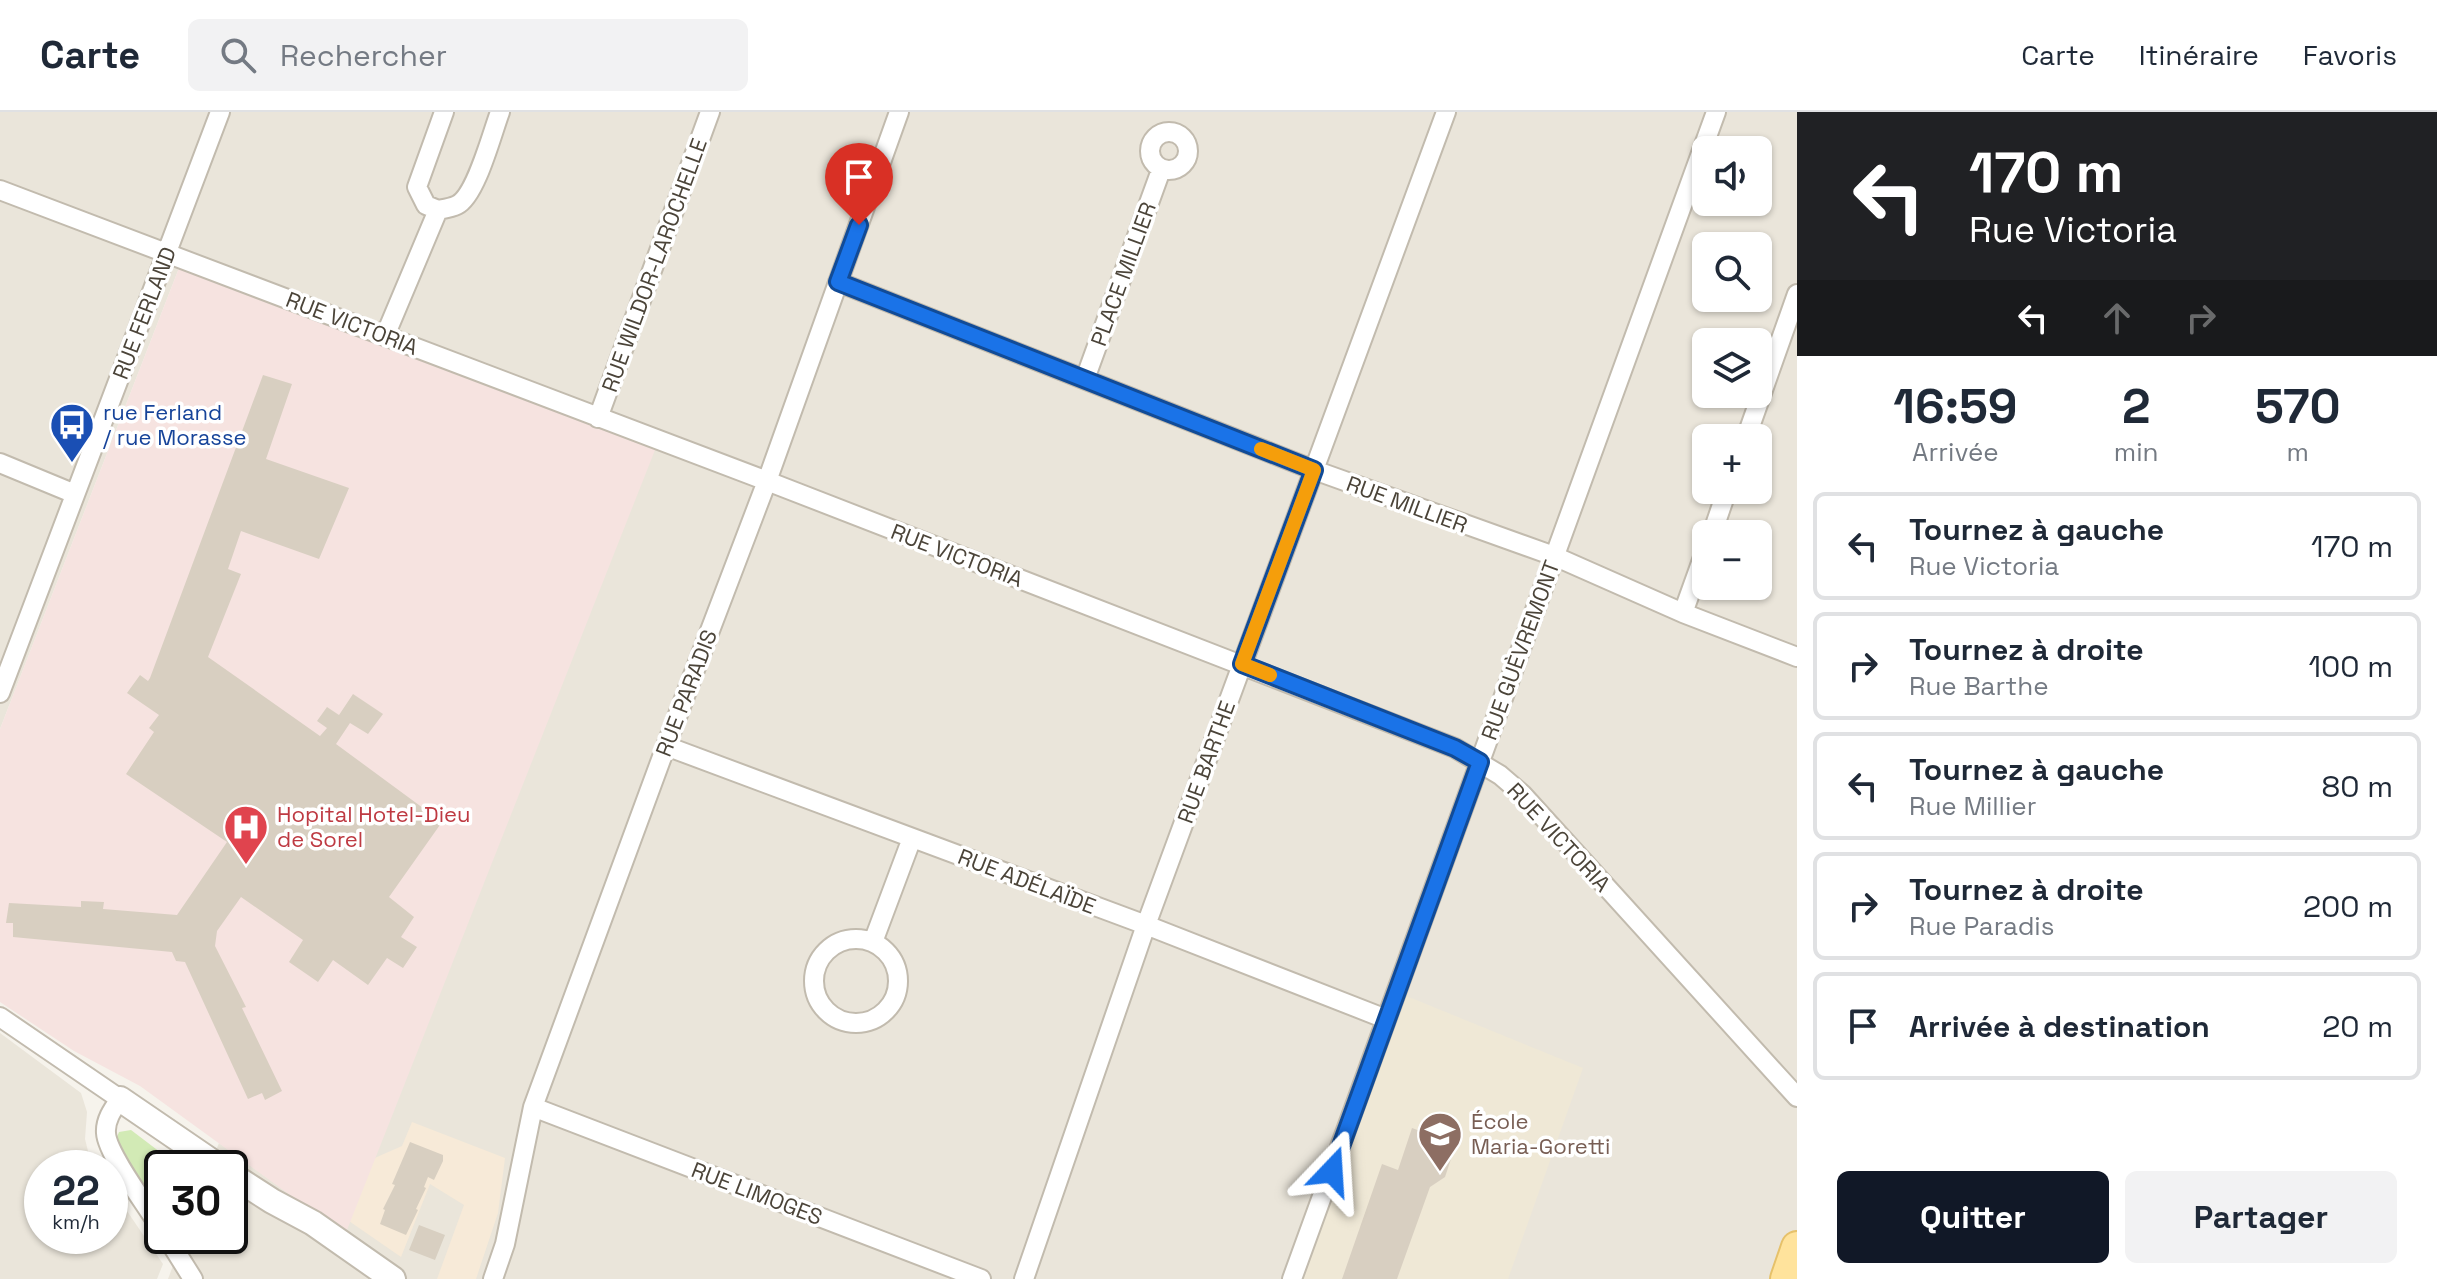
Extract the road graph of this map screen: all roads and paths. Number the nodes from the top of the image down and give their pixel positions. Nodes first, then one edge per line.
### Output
1 (220, 112) edge
2 (444, 112) edge
3 (500, 112) edge
4 (710, 112) edge
5 (899, 112) edge
6 (1446, 112) edge
7 (1716, 112) edge
8 (1161, 170) dead end
9 (0, 190) edge
10 (438, 210) junction
11 (167, 253) junction
12 (838, 282) junction
13 (1797, 294) edge
14 (385, 336) junction
15 (1085, 379) junction
16 (598, 418) junction
17 (1751, 424) edge
18 (0, 463) edge
19 (1314, 470) junction
20 (767, 481) junction
21 (75, 494) junction
22 (1554, 556) junction
23 (1692, 588) edge
24 (1683, 613) junction
25 (1797, 657) edge
26 (1242, 664) junction
27 (0, 693) edge
28 (666, 746) junction
29 (1480, 762) junction
30 (912, 838) junction
31 (1146, 925) junction
32 (873, 942) junction
33 (0, 1017) edge
34 (1386, 1019) junction
35 (1797, 1097) edge
36 (120, 1099) junction
37 (533, 1107) junction
38 (195, 1150) edge
39 (248, 1186) edge
40 (144, 1202) edge
41 (1797, 1247) edge
42 (177, 1254) edge
43 (193, 1279) edge
44 (393, 1279) edge
45 (493, 1279) edge
46 (981, 1279) edge
47 (1024, 1279) edge
48 (1292, 1279) edge
49 (1786, 1279) edge

1 - 11 street, RUE FERLAND
2 - 10 street
3 - 10 street
4 - 16 street, RUE WILDOR-LAROCHELLE
5 - 12 street, RUE PARADIS
6 - 19 street, RUE BARTHE
7 - 22 street, RUE GUÈVREMONT
8 - 15 street, PLACE MILLIER
9 - 11 street, RUE VICTORIA
10 - 14 street
11 - 14 street, RUE VICTORIA
11 - 21 street, RUE FERLAND
12 - 15 street, RUE MILLIER
12 - 20 street, RUE PARADIS
13 - 17 street
14 - 16 street, RUE VICTORIA
15 - 19 street, RUE MILLIER
16 - 20 street, RUE VICTORIA
18 - 21 street
19 - 22 street, RUE MILLIER
19 - 26 street, RUE BARTHE
20 - 26 street, RUE VICTORIA
20 - 28 street, RUE PARADIS
21 - 27 street, RUE FERLAND
22 - 24 street, RUE MILLIER
22 - 29 street, RUE GUÈVREMONT
23 - 24 street
24 - 25 street, RUE MILLIER
26 - 29 street, RUE VICTORIA
26 - 31 street, RUE BARTHE
28 - 30 street, RUE ADÉLAÏDE
28 - 37 street, RUE PARADIS
29 - 34 street, RUE GUÈVREMONT
29 - 35 street, RUE VICTORIA
30 - 31 street, RUE ADÉLAÏDE
30 - 32 street
31 - 34 street, RUE ADÉLAÏDE
31 - 47 street, RUE BARTHE
32 - 32 street
33 - 36 street
34 - 48 street, RUE GUÈVREMONT
36 - 38 street
36 - 40 street
37 - 45 street, RUE PARADIS
37 - 46 street, RUE LIMOGES
39 - 44 street
41 - 49 main road
42 - 43 street

